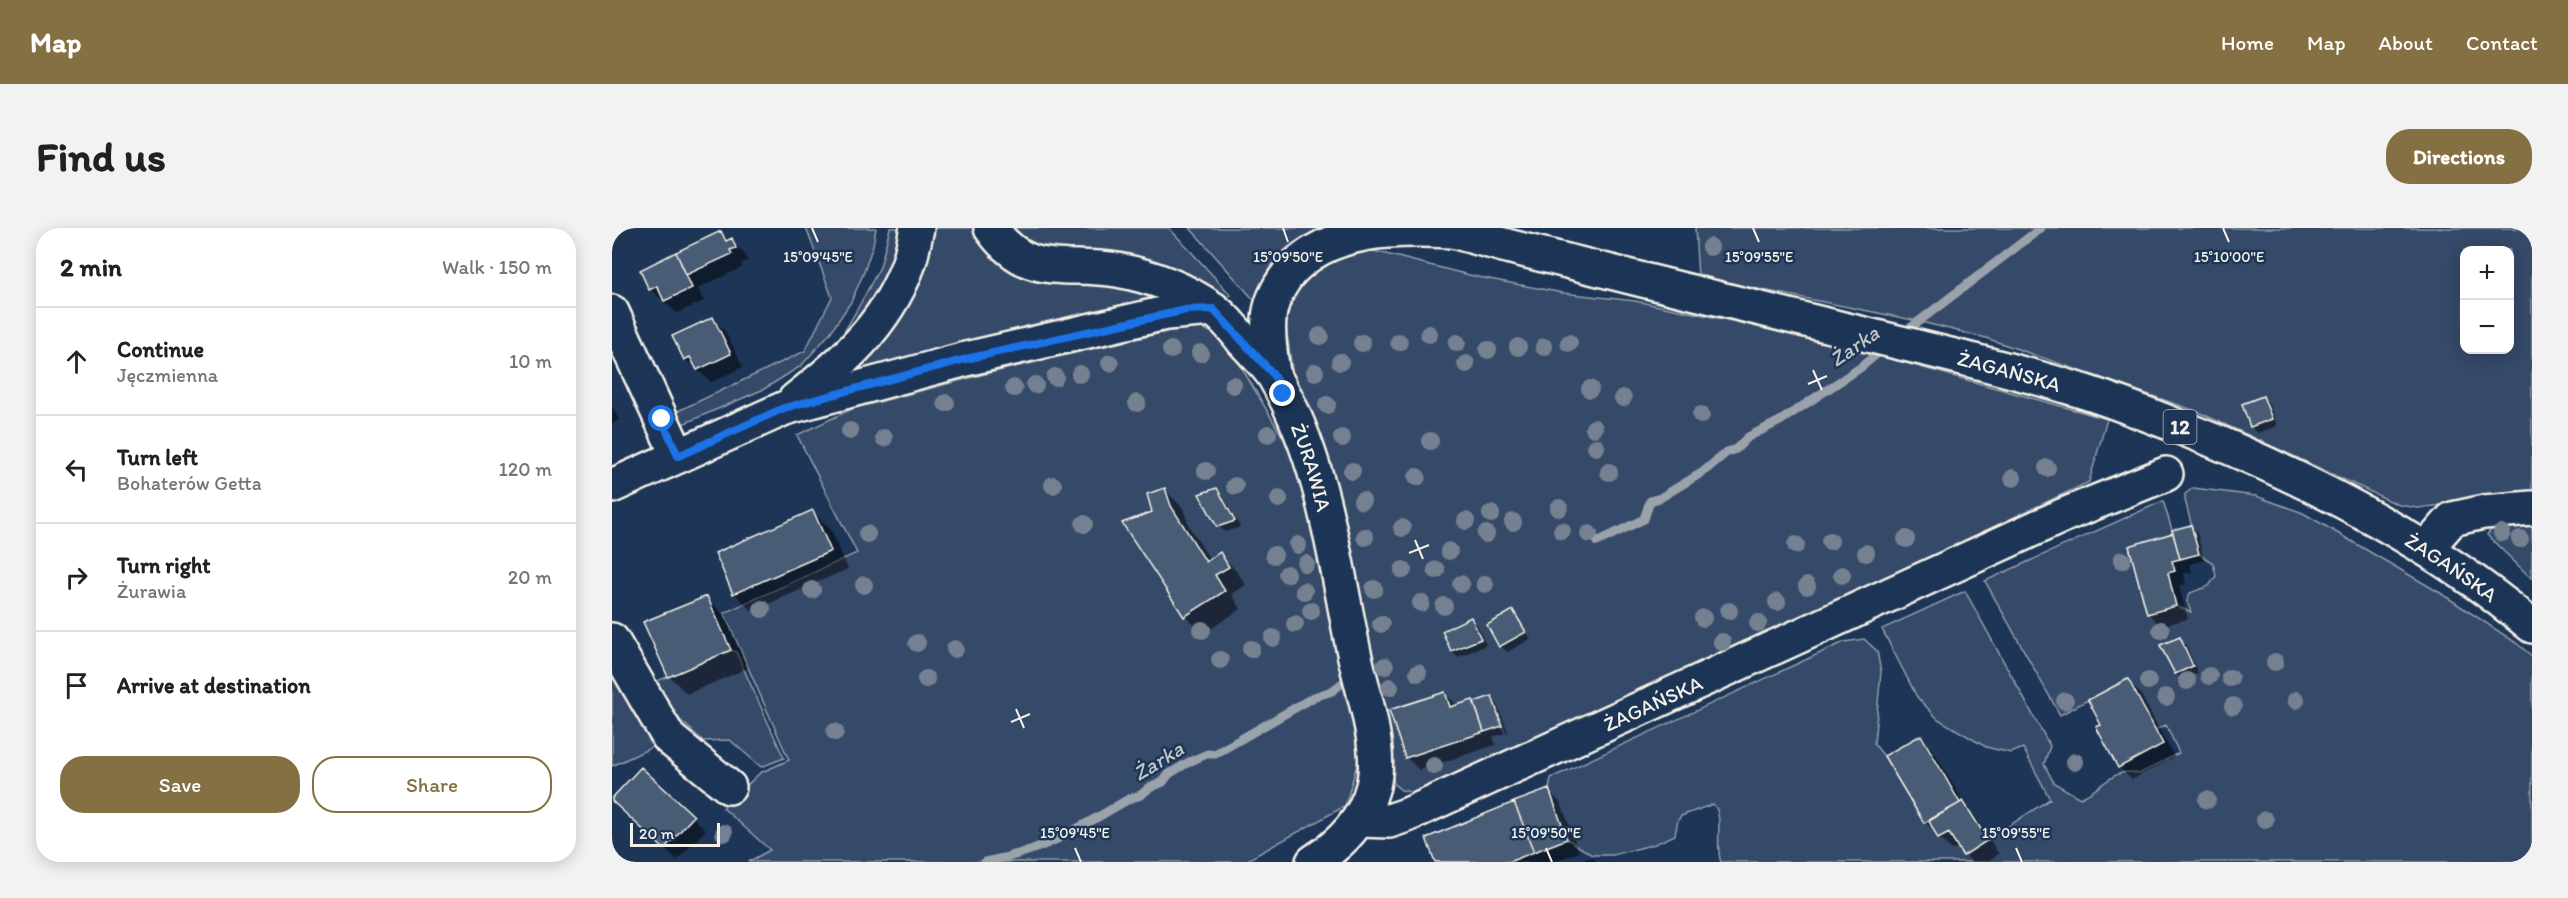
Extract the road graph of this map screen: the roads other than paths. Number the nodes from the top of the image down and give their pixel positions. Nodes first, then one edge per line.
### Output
1 (917, 228) edge
2 (992, 228) edge
3 (1447, 230) edge
4 (1508, 237) edge
5 (1213, 309) junction
6 (612, 312) edge
7 (1273, 374) junction
8 (784, 408) junction
9 (678, 456) junction
10 (2166, 474) dead end
11 (612, 486) edge
12 (2532, 507) edge
13 (2426, 549) junction
14 (2532, 626) edge
15 (612, 640) edge
16 (729, 787) dead end
17 (1360, 820) junction
18 (1313, 862) edge

1 - 8 street
2 - 5 street, ŻURAWIA
3 - 4 street, ŻAGAŃSKA / 12
3 - 7 street, ŻAGAŃSKA
4 - 13 street, ŻAGAŃSKA / 12
5 - 7 street, ŻURAWIA
5 - 8 street
6 - 9 street
7 - 17 street, ŻURAWIA
8 - 9 street
9 - 11 street
10 - 17 street, ŻAGAŃSKA
12 - 13 street
13 - 14 street, ŻAGAŃSKA / 12
15 - 16 street
17 - 18 street

